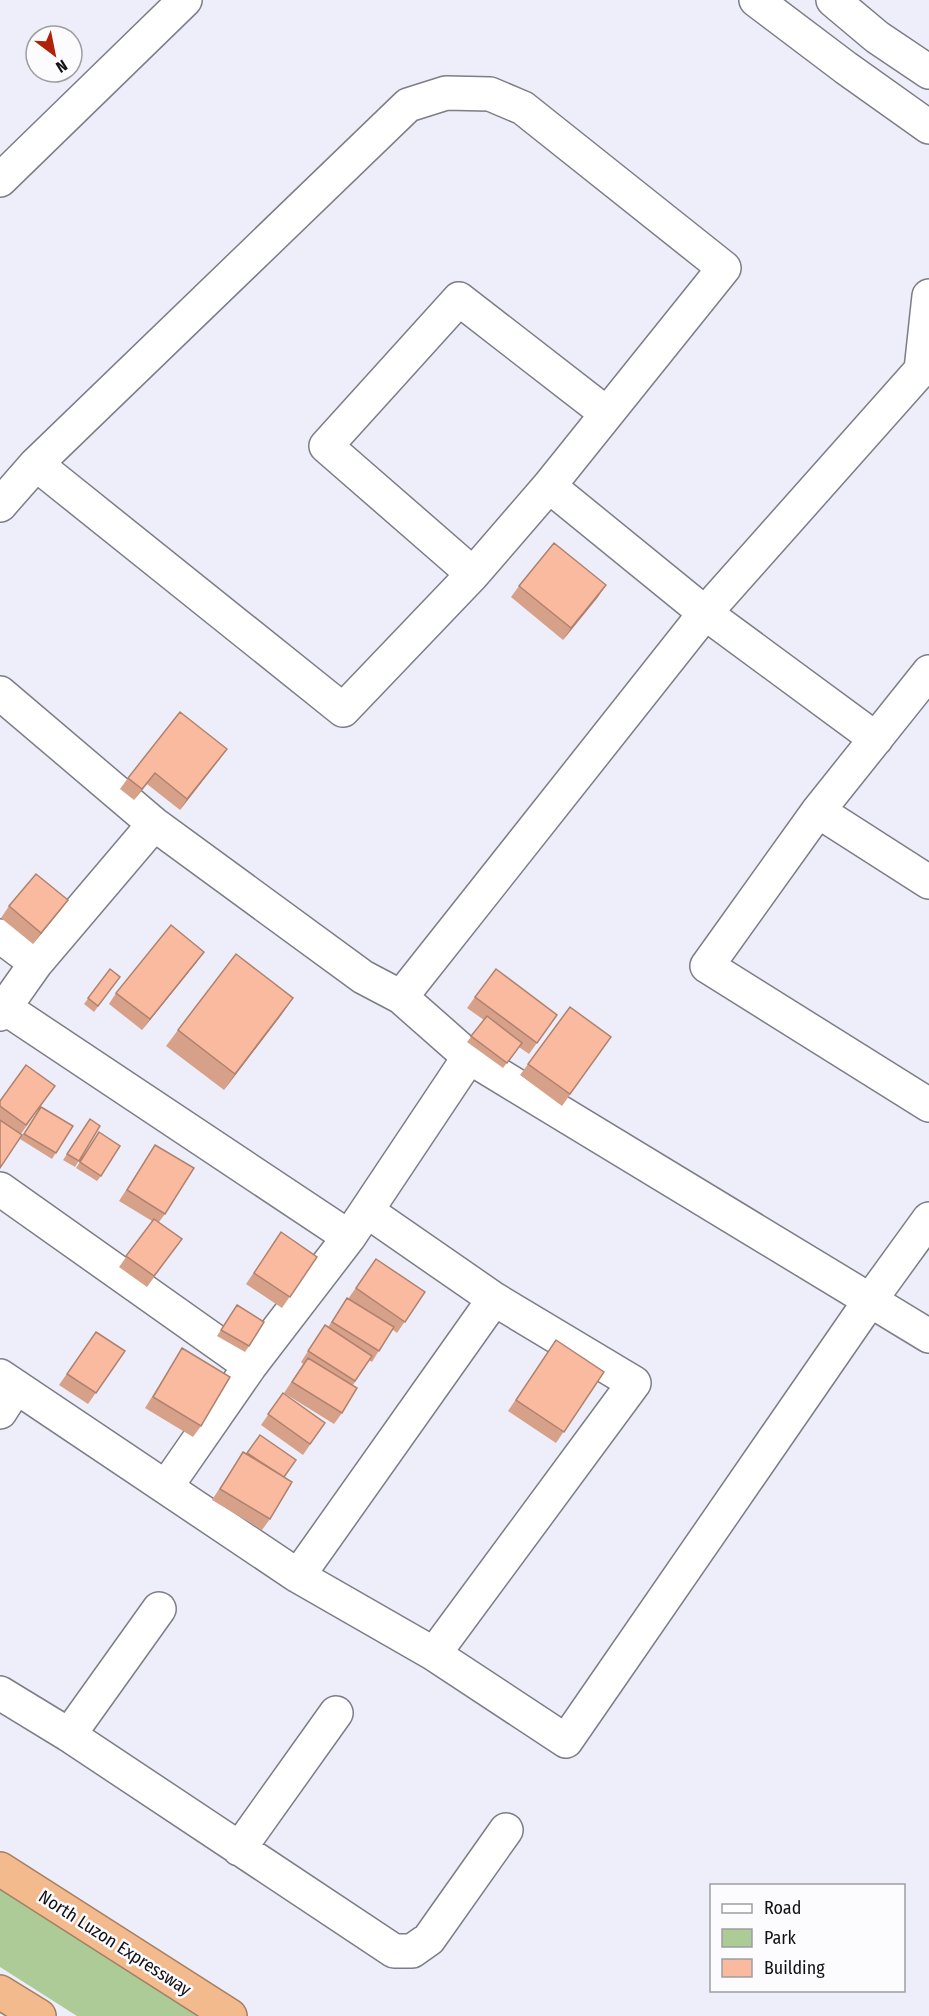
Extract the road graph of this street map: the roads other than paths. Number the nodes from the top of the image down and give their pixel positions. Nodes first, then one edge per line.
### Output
1 (185, 0) edge
2 (756, 0) edge
3 (834, 0) edge
4 (929, 72) edge
5 (929, 127) edge
6 (0, 180) edge
7 (929, 296) edge
8 (925, 367) edge
9 (606, 413) junction
10 (36, 464) junction
11 (549, 486) junction
12 (0, 505) edge
13 (473, 574) junction
14 (705, 613) junction
15 (929, 672) edge
16 (0, 693) edge
17 (876, 739) junction
18 (818, 811) junction
19 (154, 824) junction
20 (929, 882) edge
21 (0, 936) edge
22 (36, 963) junction
23 (401, 997) junction
24 (2, 1011) edge
25 (469, 1057) junction
26 (929, 1105) edge
27 (0, 1189) edge
28 (929, 1219) edge
29 (358, 1224) junction
30 (494, 1299) junction
31 (871, 1299) junction
32 (929, 1336) edge
33 (250, 1366) junction
34 (5, 1391) edge
35 (166, 1487) junction
36 (298, 1576) junction
37 (159, 1609) dead end
38 (435, 1654) junction
39 (0, 1693) edge
40 (336, 1713) dead end
41 (69, 1735) junction
42 (506, 1830) dead end
43 (239, 1849) junction
44 (0, 1869) edge
45 (0, 1992) edge
46 (39, 2016) edge
47 (230, 2016) edge

1 - 6 street
2 - 5 street
3 - 4 street
7 - 8 street
8 - 14 street
9 - 10 street
9 - 11 street
9 - 13 street
10 - 12 street
10 - 13 street
11 - 13 street
11 - 14 street
14 - 17 street
14 - 23 street
15 - 17 street
16 - 19 street
17 - 18 street
18 - 20 street
18 - 26 street
19 - 22 street
19 - 23 street
21 - 22 street
22 - 24 street
23 - 25 street
24 - 29 street
25 - 29 street
25 - 31 street
27 - 33 street
28 - 31 street
29 - 30 street
29 - 33 street
30 - 36 street
30 - 38 street
31 - 32 street
31 - 38 street
33 - 35 street
34 - 35 street
35 - 36 street
36 - 38 street
37 - 41 street
39 - 41 street
40 - 43 street
41 - 43 street
42 - 43 street
44 - 47 highway, North Luzon Expressway
45 - 46 highway

